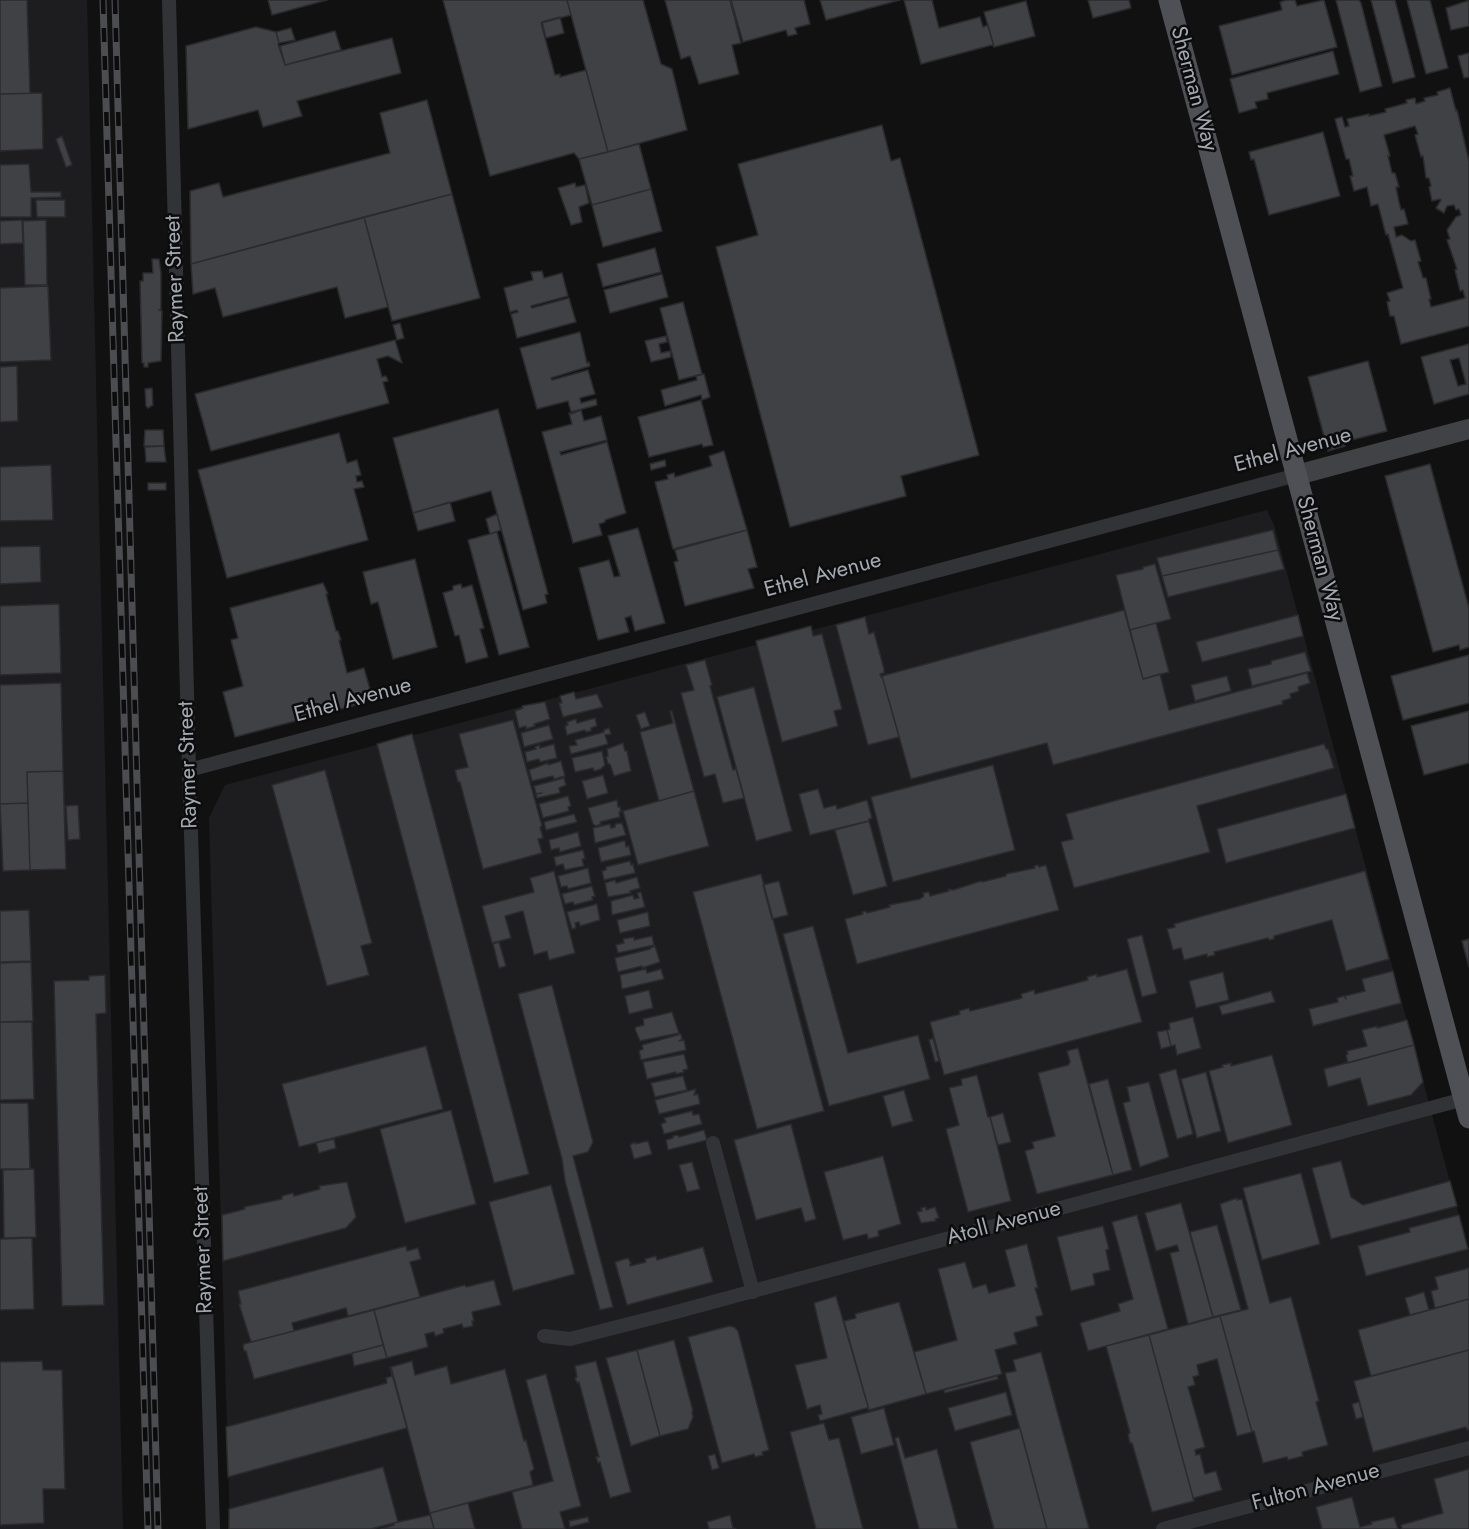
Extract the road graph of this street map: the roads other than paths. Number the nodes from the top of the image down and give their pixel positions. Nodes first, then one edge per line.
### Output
1 (169, 0) edge
2 (1169, 0) edge
3 (1469, 429) edge
4 (1297, 475) junction
5 (189, 770) junction
6 (1466, 1109) edge
7 (713, 1143) dead end
8 (753, 1292) junction
9 (544, 1336) dead end
10 (1469, 1448) edge
11 (213, 1529) edge
12 (1163, 1529) edge

1 - 5 street, Raymer Street
2 - 4 main road, Sherman Way
3 - 4 street, Ethel Avenue
4 - 5 street, Ethel Avenue
4 - 6 main road, Sherman Way
5 - 11 street, Raymer Street
6 - 8 street, Atoll Avenue
7 - 8 street
8 - 9 street, Atoll Avenue
10 - 12 street, Fulton Avenue

